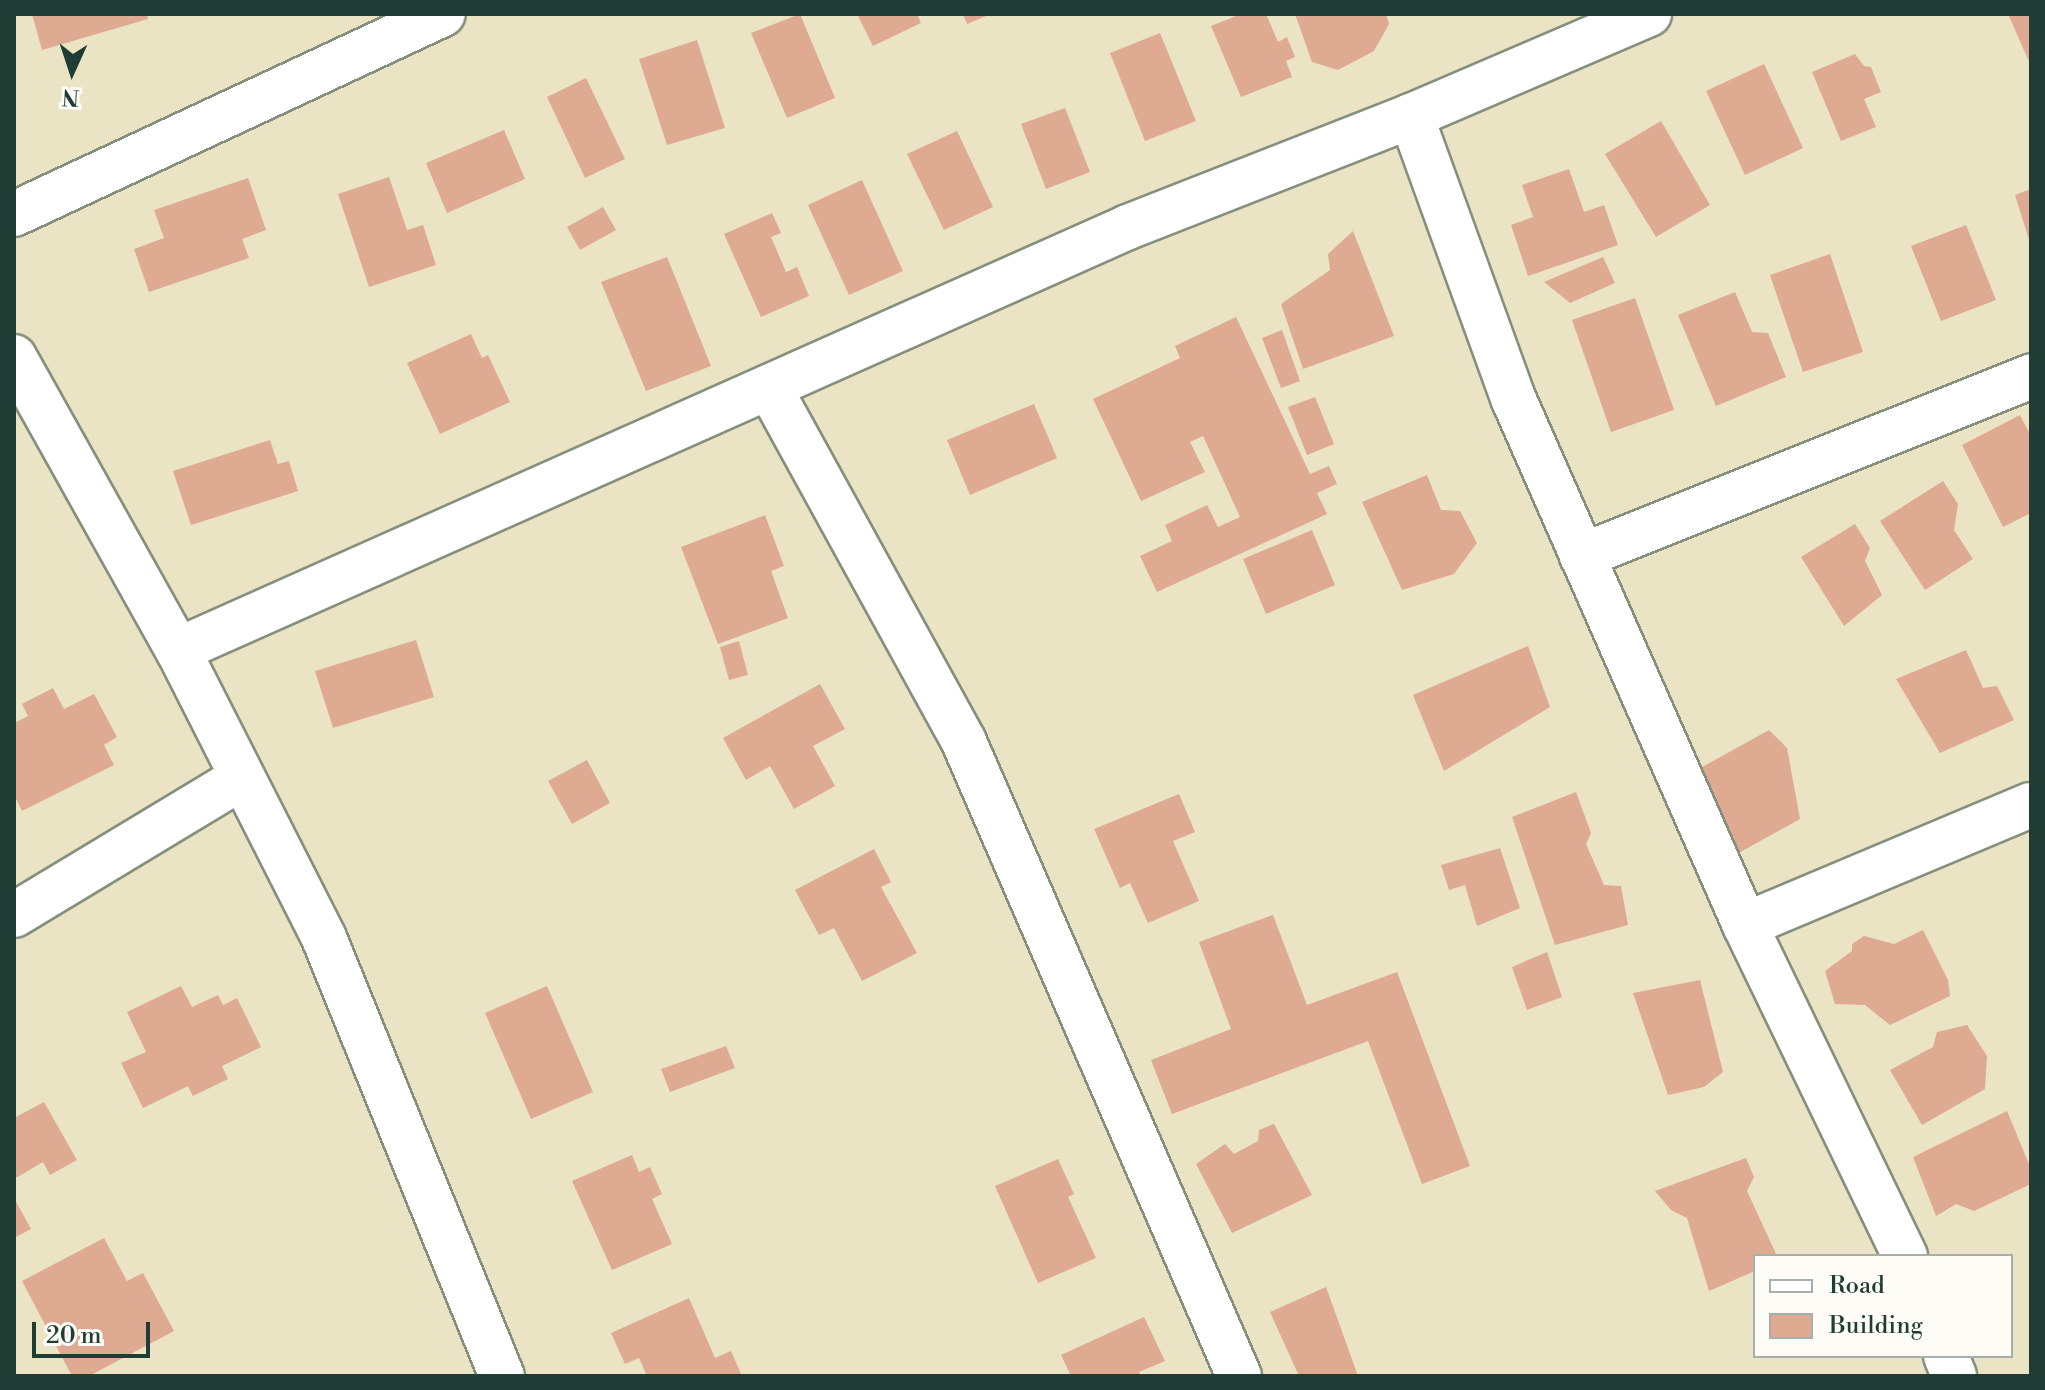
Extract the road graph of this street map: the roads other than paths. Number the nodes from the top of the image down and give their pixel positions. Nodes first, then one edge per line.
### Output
1 (443, 14) edge
2 (1649, 14) edge
3 (1411, 116) junction
4 (14, 214) edge
5 (14, 357) edge
6 (2031, 376) edge
7 (769, 387) junction
8 (1582, 556) junction
9 (178, 650) junction
10 (241, 778) junction
11 (2031, 805) edge
12 (14, 915) edge
13 (1745, 925) junction
14 (1904, 1254) edge
15 (502, 1376) edge
16 (1239, 1376) edge

1 - 4 street
2 - 3 street
3 - 7 street
3 - 8 street
5 - 9 street
6 - 8 street
7 - 9 street
7 - 16 street
8 - 13 street
9 - 10 street
10 - 12 street
10 - 15 street
11 - 13 street
13 - 14 street

